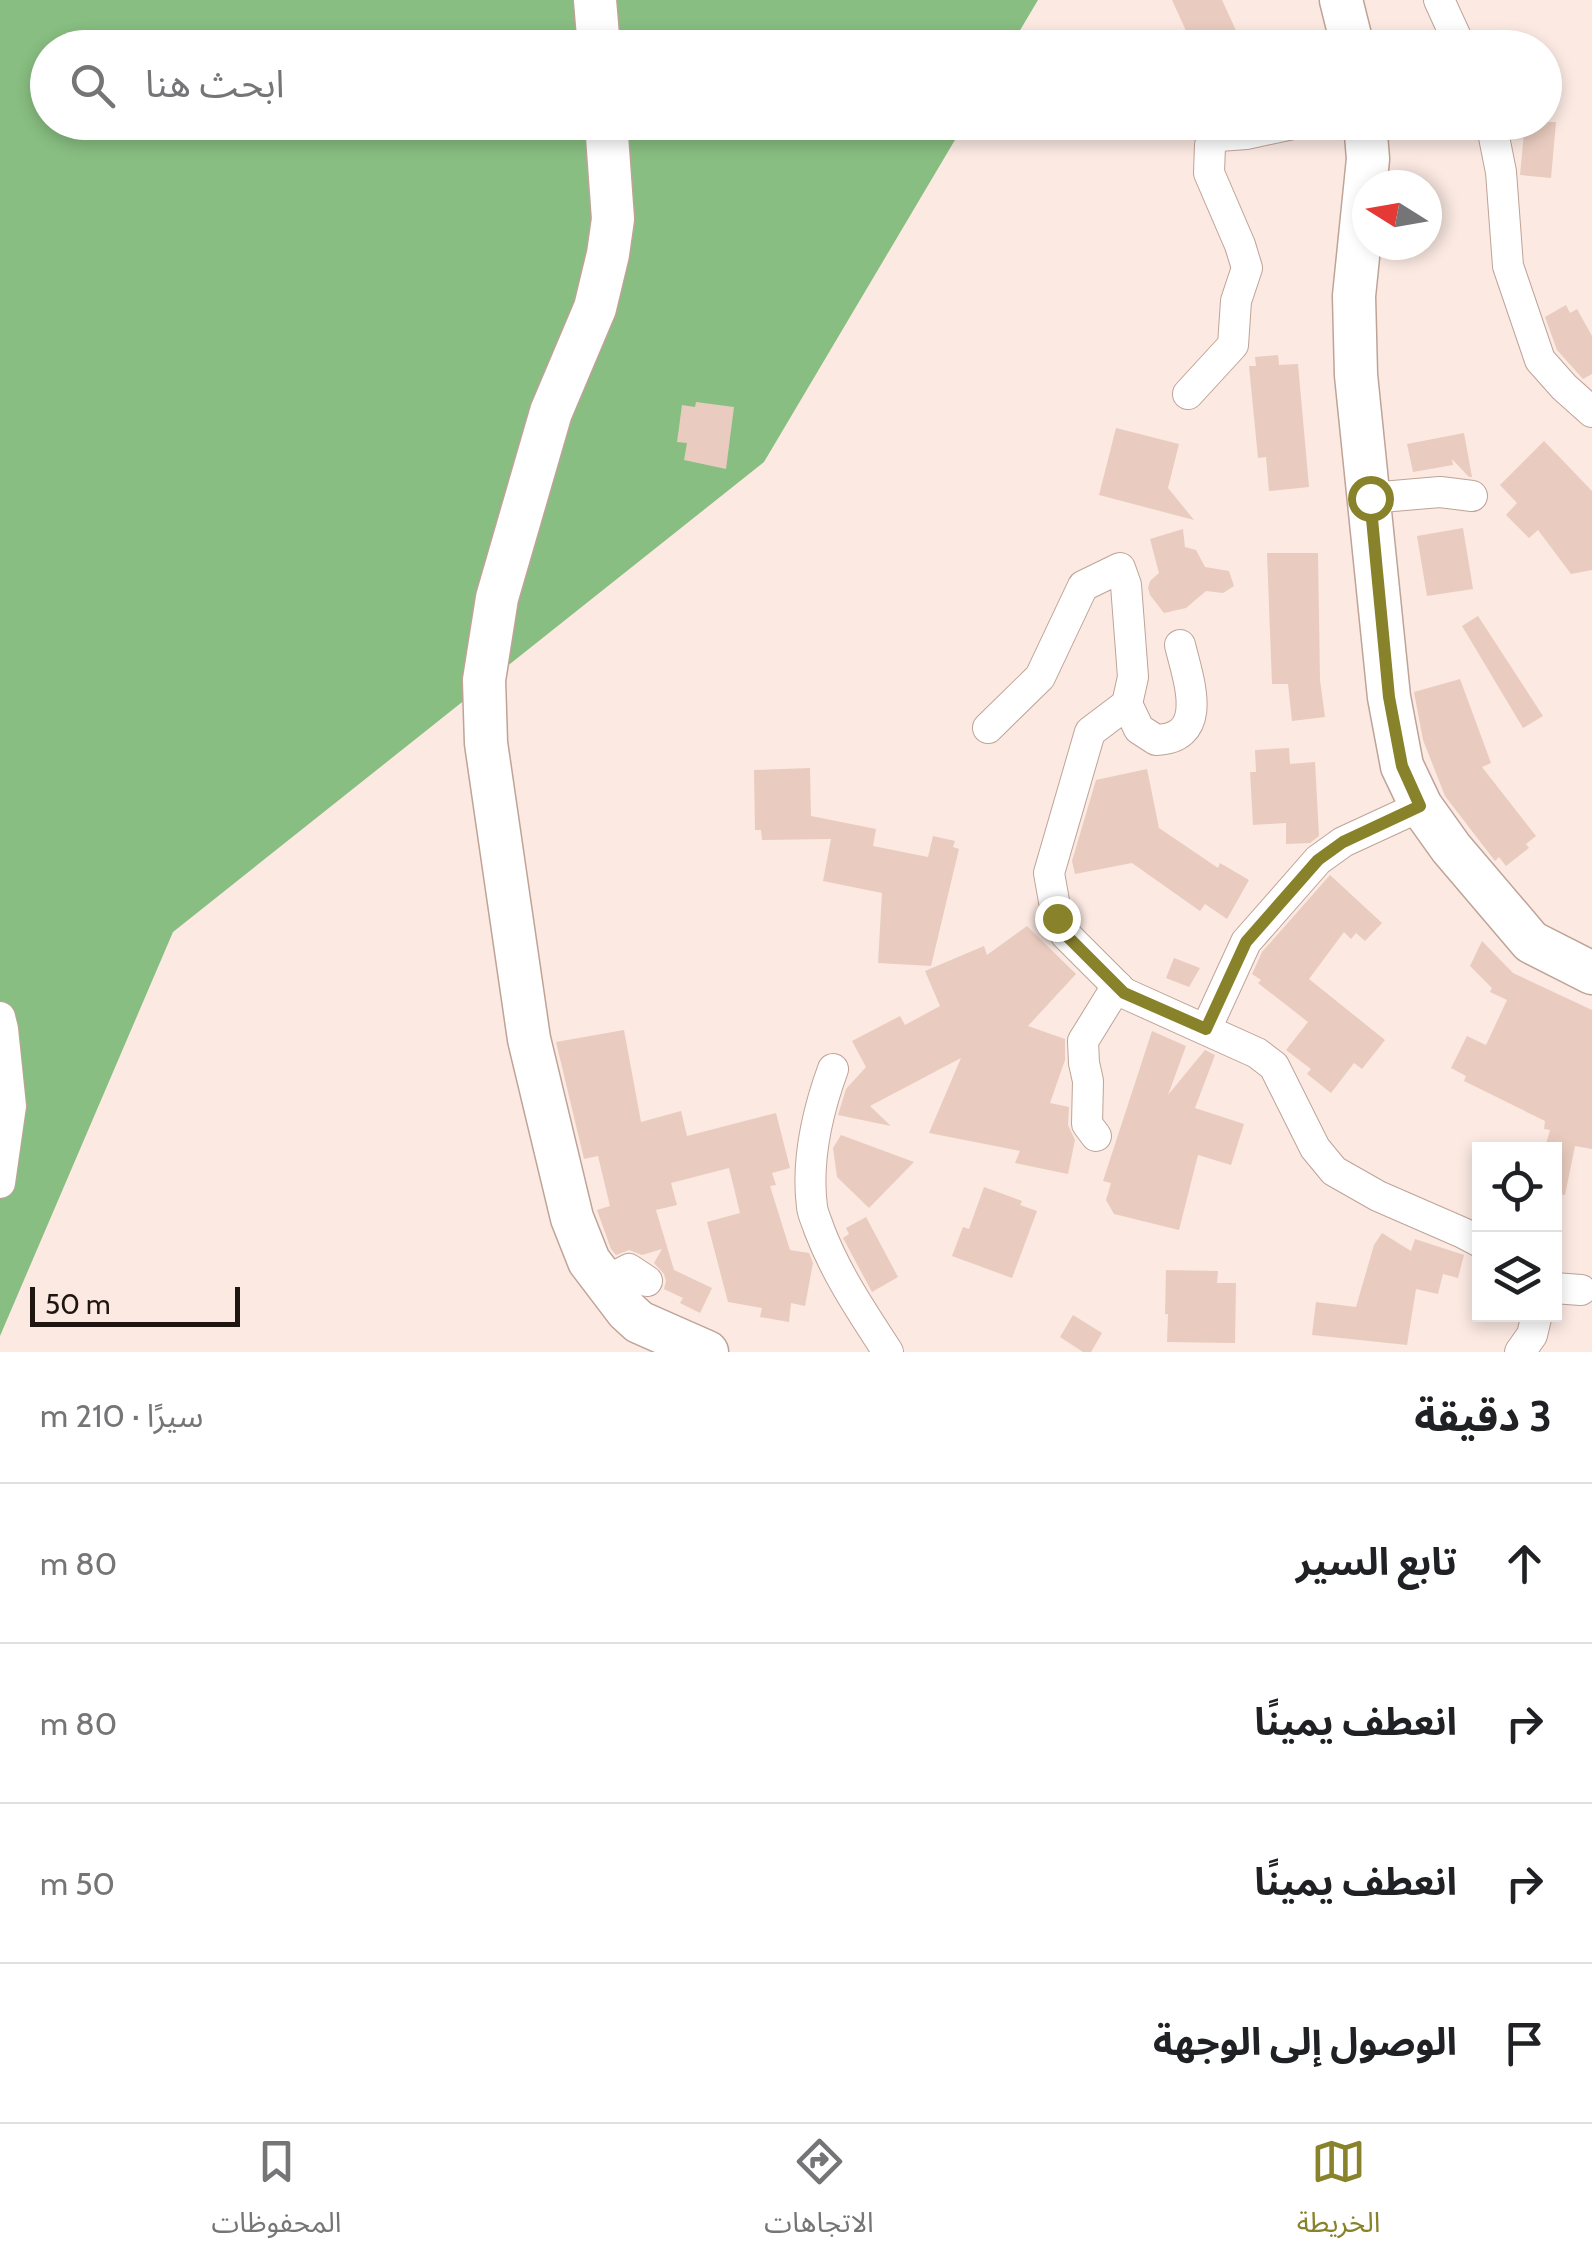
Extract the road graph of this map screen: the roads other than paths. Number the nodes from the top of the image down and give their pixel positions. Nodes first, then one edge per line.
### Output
1 (596, 0) edge
2 (1341, 0) edge
3 (1439, 0) edge
4 (598, 30) edge
5 (1348, 30) edge
6 (1453, 30) edge
7 (607, 140) edge
8 (1215, 140) edge
9 (1366, 140) edge
10 (1495, 140) edge
11 (1188, 394) dead end
12 (1592, 412) edge
13 (1472, 496) dead end
14 (1370, 498) junction
15 (1180, 645) dead end
16 (1127, 704) junction
17 (988, 728) dead end
18 (1420, 806) junction
19 (1592, 973) edge
20 (1117, 986) junction
21 (0, 1017) edge
22 (1206, 1029) junction
23 (833, 1069) dead end
24 (1096, 1136) dead end
25 (0, 1183) edge
26 (1472, 1237) edge
27 (647, 1281) dead end
28 (604, 1282) junction
29 (1534, 1322) edge
30 (707, 1352) edge
31 (888, 1352) edge
32 (1520, 1352) edge

1 - 4 street
2 - 5 street
3 - 6 street
7 - 28 street
8 - 11 street
9 - 14 street
10 - 12 street
13 - 14 street
14 - 18 street
15 - 16 street
16 - 17 street
16 - 20 street
18 - 19 street
18 - 22 street
20 - 22 street
20 - 24 street
21 - 25 street
22 - 26 street
23 - 31 street
27 - 28 street
28 - 30 street
29 - 32 street

